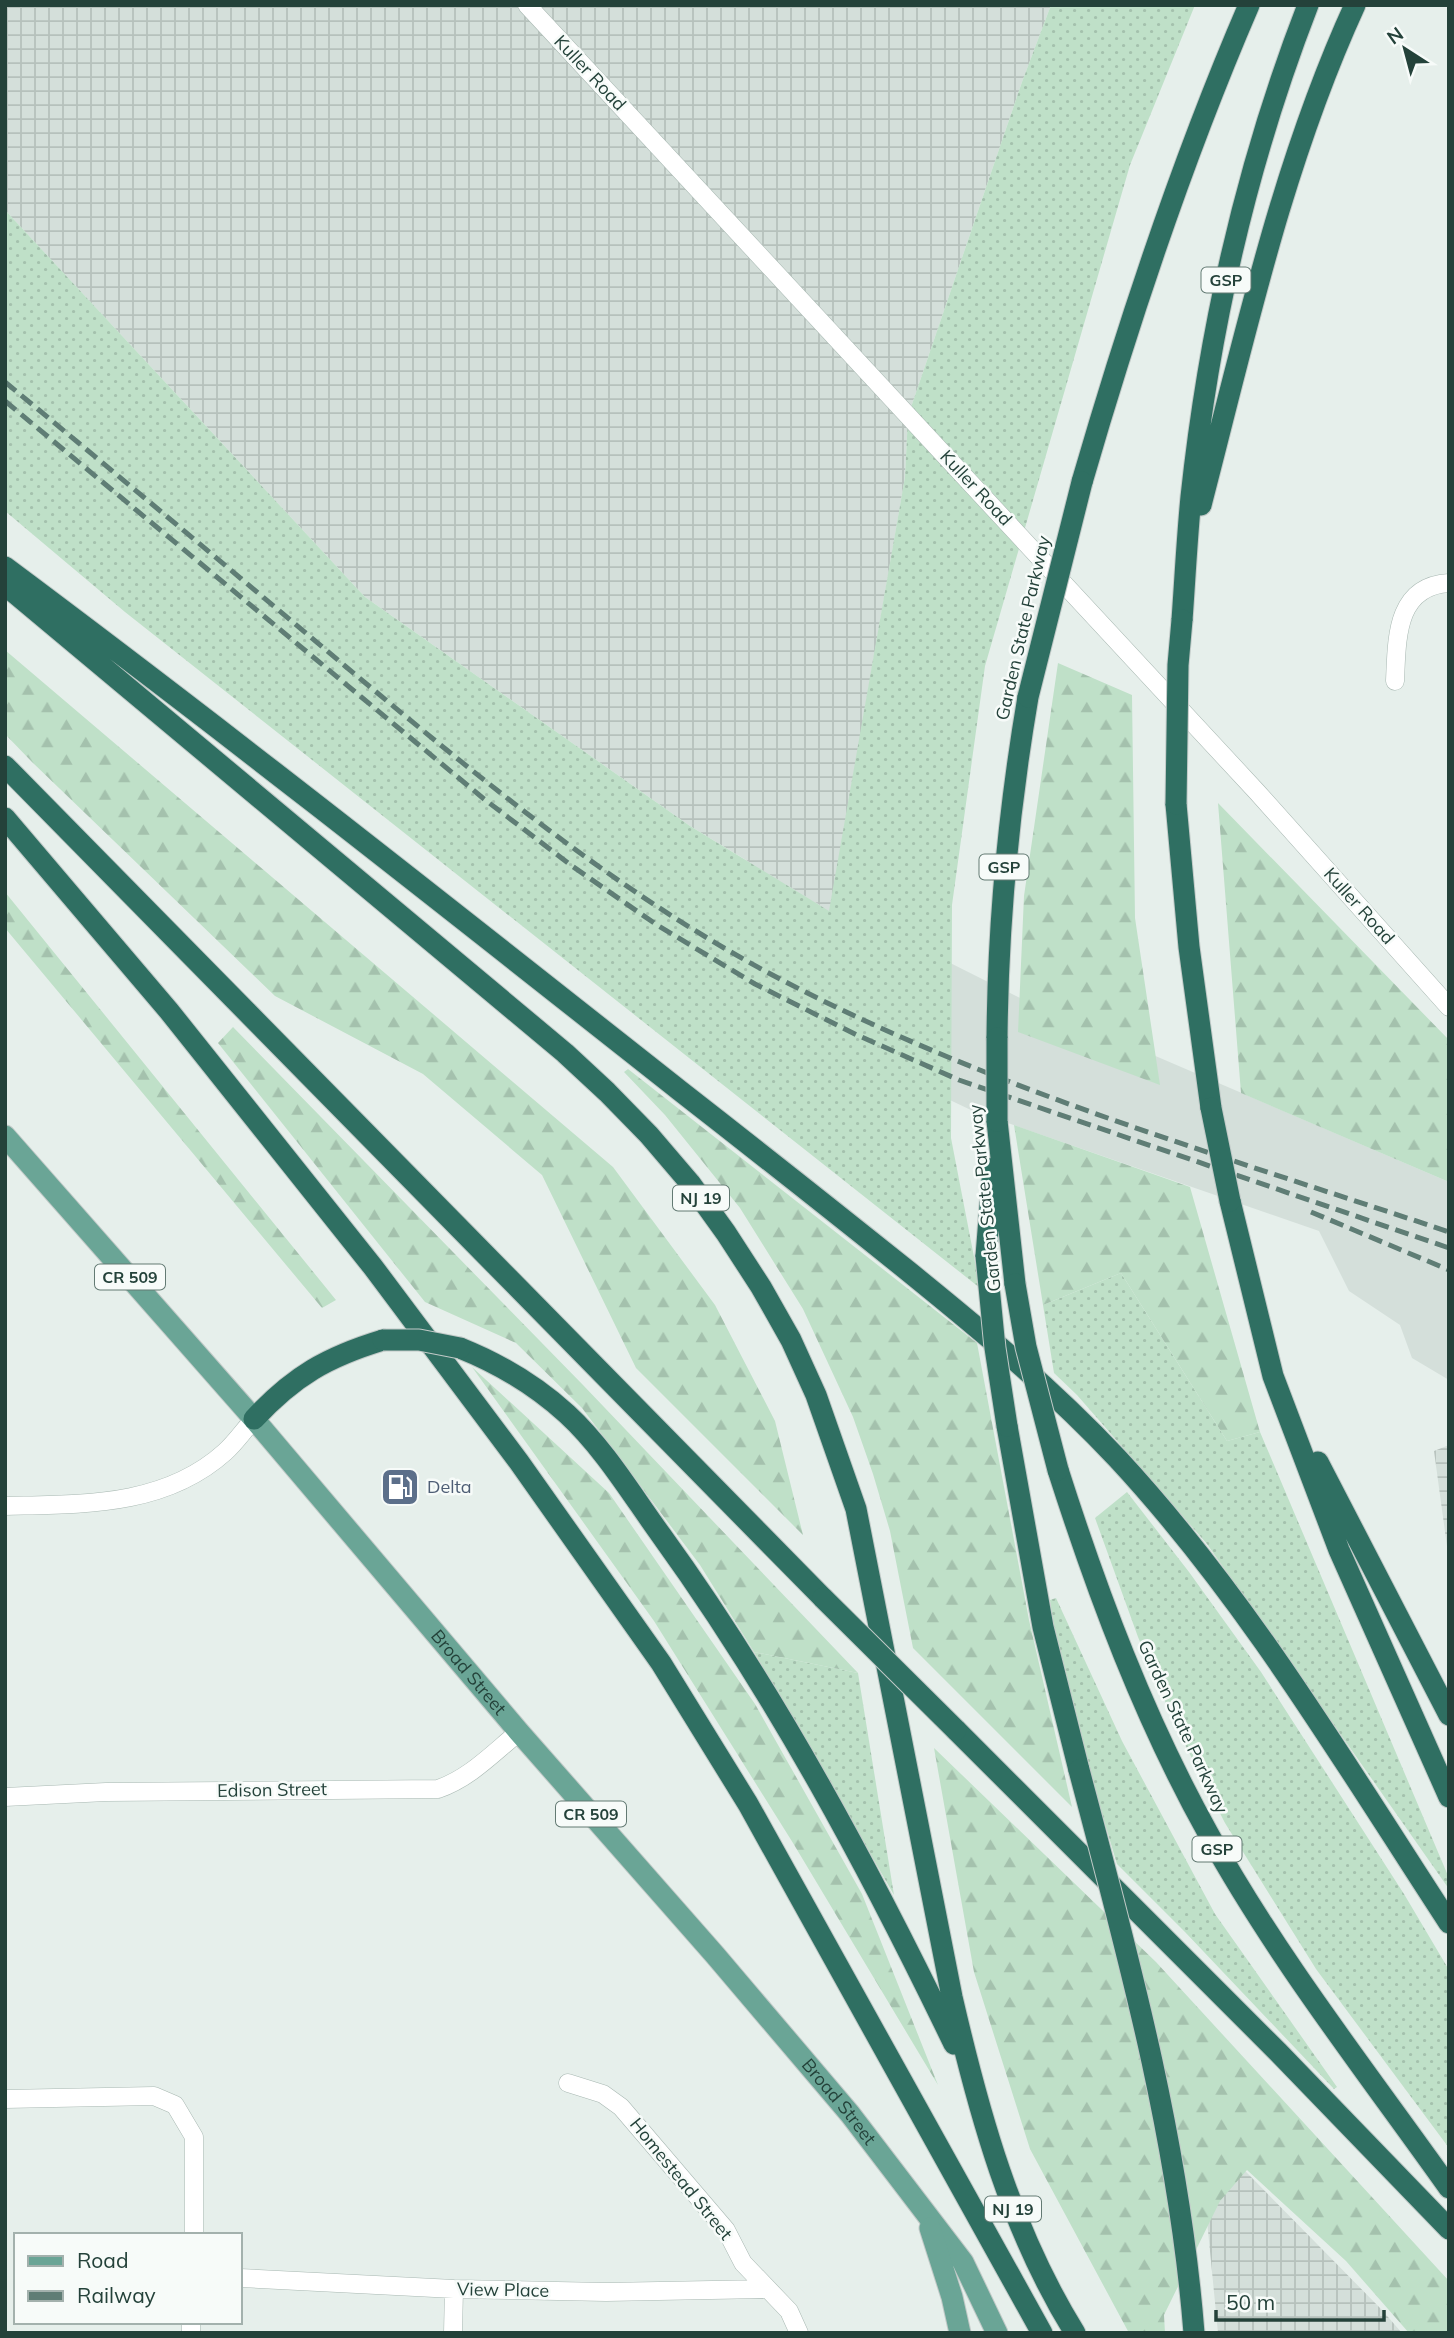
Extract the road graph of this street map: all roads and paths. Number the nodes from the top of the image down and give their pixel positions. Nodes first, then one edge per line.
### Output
1 (527, 5) edge
2 (1234, 5) edge
3 (1249, 5) edge
4 (1308, 5) edge
5 (1355, 5) edge
6 (1184, 167) junction
7 (1186, 564) junction
8 (5, 567) edge
9 (1449, 583) edge
10 (5, 585) edge
11 (1395, 681) dead end
12 (5, 766) edge
13 (5, 818) edge
14 (1449, 1007) edge
15 (997, 1121) junction
16 (5, 1136) edge
17 (1273, 1376) junction
18 (254, 1419) junction
19 (5, 1506) edge
20 (1449, 1715) edge
21 (519, 1732) junction
22 (5, 1797) edge
23 (1449, 1797) edge
24 (1449, 1923) edge
25 (970, 2077) junction
26 (568, 2083) dead end
27 (5, 2099) edge
28 (1449, 2188) edge
29 (925, 2212) junction
30 (1449, 2229) edge
31 (194, 2233) edge
32 (242, 2278) edge
33 (454, 2289) junction
34 (767, 2289) junction
35 (453, 2333) edge
36 (799, 2333) edge
37 (960, 2333) edge
38 (997, 2333) edge
39 (1042, 2333) edge
40 (1075, 2333) edge
41 (1194, 2333) edge

1 - 14 street, Kuller Road
2 - 6 highway
3 - 6 highway, Garden State Parkway / GSP
4 - 7 highway, GSP
5 - 7 highway
6 - 15 highway, Garden State Parkway / GSP, bridge
7 - 17 highway, GSP, bridge
8 - 24 highway
9 - 11 street
10 - 25 highway, NJ 19
12 - 30 highway, bridge
13 - 39 highway, NJ 19
15 - 28 highway, Garden State Parkway / GSP, bridge
15 - 41 highway, bridge
16 - 18 main road, Broad Street / CR 509
17 - 20 highway
17 - 23 highway, GSP
18 - 19 street
18 - 21 main road, Broad Street / CR 509
18 - 25 highway, bridge
21 - 22 street, Edison Street
21 - 29 main road, Broad Street / CR 509
25 - 40 highway, NJ 19
26 - 34 street, Homestead Street
27 - 31 street
29 - 37 main road, Broad Street / CR 509
29 - 38 main road, Broad Street
32 - 33 street, View Place
33 - 34 street, View Place
33 - 35 street
34 - 36 street, Homestead Street

